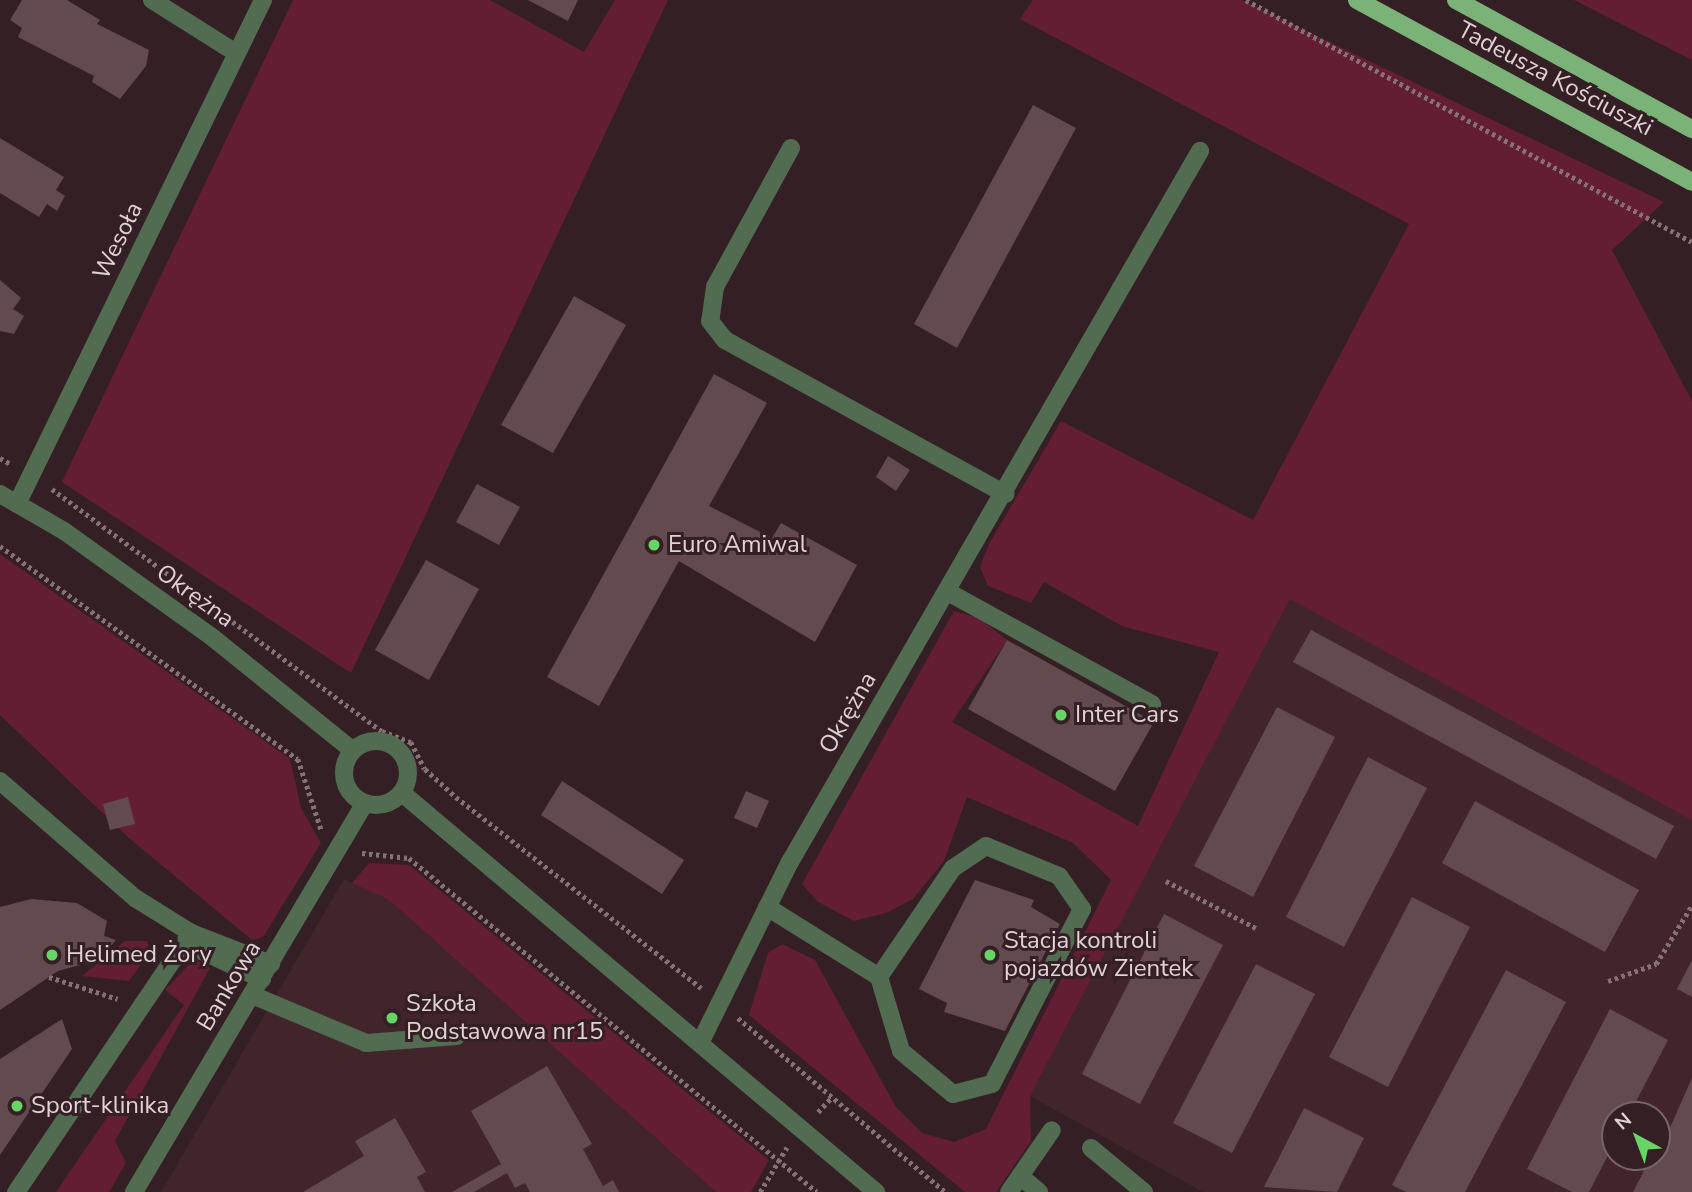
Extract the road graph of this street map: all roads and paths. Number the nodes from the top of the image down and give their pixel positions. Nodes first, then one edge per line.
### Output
1 (152, 0) edge
2 (262, 0) edge
3 (1246, 0) edge
4 (1357, 0) edge
5 (1456, 0) edge
6 (236, 53) junction
7 (1692, 129) edge
8 (790, 148) dead end
9 (1200, 151) dead end
10 (1692, 182) edge
11 (1692, 242) edge
12 (0, 458) edge
13 (30, 476) junction
14 (0, 494) edge
15 (1005, 494) junction
16 (18, 505) junction
17 (0, 546) edge
18 (948, 592) junction
19 (1153, 704) dead end
20 (352, 750) junction
21 (0, 781) edge
22 (402, 793) junction
23 (364, 804) junction
24 (344, 842) junction
25 (1166, 881) dead end
26 (1692, 905) edge
27 (767, 907) junction
28 (1258, 929) dead end
29 (191, 933) junction
30 (267, 971) junction
31 (879, 977) junction
32 (1608, 981) dead end
33 (252, 995) junction
34 (720, 1003) junction
35 (457, 1036) dead end
36 (701, 1043) junction
37 (1052, 1130) dead end
38 (1091, 1148) dead end
39 (777, 1157) junction
40 (1020, 1176) junction
41 (16, 1192) edge
42 (134, 1192) edge
43 (760, 1192) edge
44 (817, 1192) edge
45 (876, 1192) edge
46 (945, 1192) edge
47 (1009, 1192) edge
48 (1039, 1192) edge
49 (1144, 1192) edge

1 - 6 street
2 - 6 street, Wesoła
3 - 11 path
4 - 10 main road, Tadeusza Kościuszki
5 - 7 main road, Tadeusza Kościuszki
6 - 13 street, Wesoła
8 - 15 street
9 - 15 street, Okrężna
12 - 13 path
13 - 16 street, Wesoła
13 - 34 path
14 - 16 street, Okrężna
15 - 18 street, Okrężna
16 - 20 street, Okrężna
17 - 24 path
18 - 19 street
18 - 27 street, Okrężna
20 - 22 street
20 - 23 street
21 - 29 street
22 - 23 street
22 - 36 street
23 - 24 street, Bankowa
24 - 30 street, Bankowa
24 - 39 path
25 - 28 path
26 - 32 path
27 - 31 street
27 - 34 street, Okrężna
29 - 30 street
29 - 41 street
30 - 33 street, Bankowa
31 - 31 street
33 - 35 street
33 - 42 street, Bankowa
34 - 36 street, Okrężna
34 - 46 path
36 - 45 street
37 - 40 street
38 - 49 street
39 - 43 path
39 - 44 path
40 - 47 street
40 - 48 street

